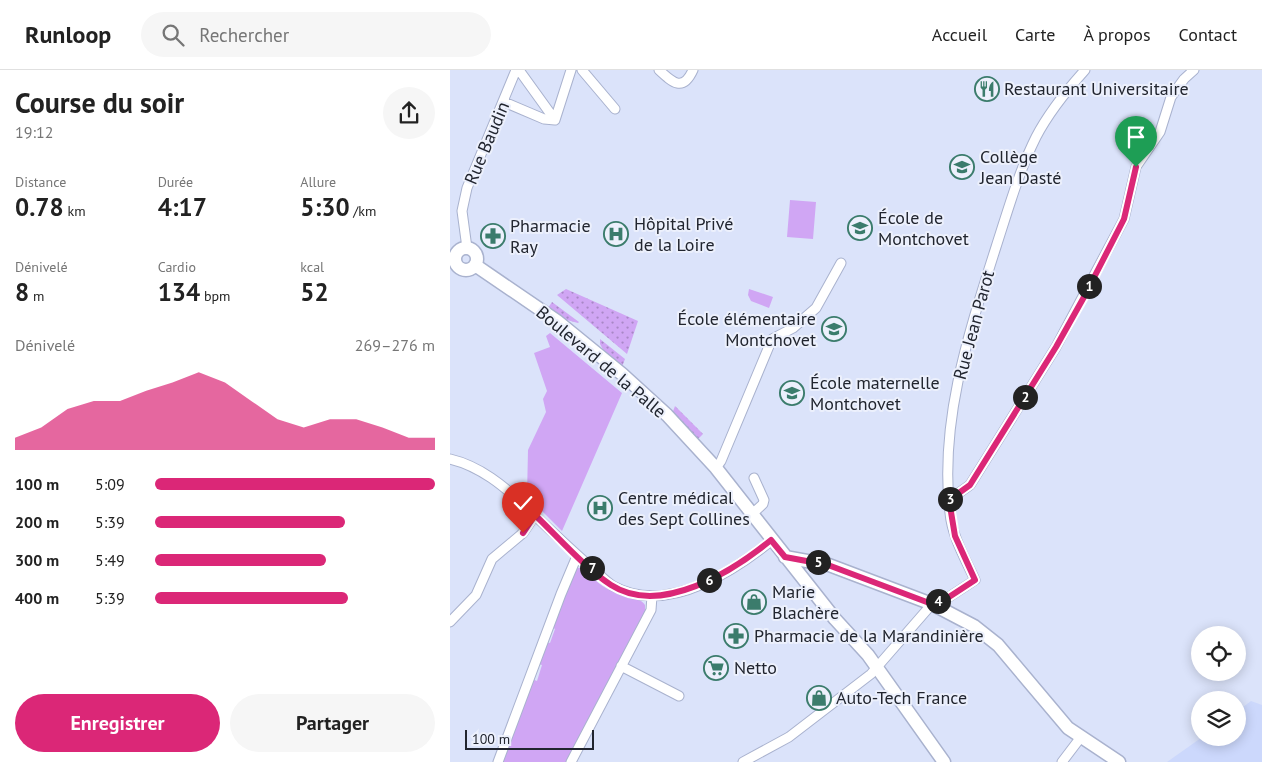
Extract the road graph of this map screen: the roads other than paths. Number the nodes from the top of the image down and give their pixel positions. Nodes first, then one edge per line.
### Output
1 (518, 70) edge
2 (571, 70) edge
3 (582, 70) edge
4 (659, 70) edge
5 (693, 70) edge
6 (1086, 70) edge
7 (1194, 70) edge
8 (504, 102) junction
9 (615, 109) dead end
10 (556, 120) junction
11 (467, 248) junction
12 (452, 256) edge
13 (841, 263) dead end
14 (475, 265) junction
15 (450, 459) edge
16 (716, 468) junction
17 (754, 478) dead end
18 (949, 500) junction
19 (535, 515) junction
20 (751, 515) junction
21 (771, 540) junction
22 (578, 556) junction
23 (785, 557) junction
24 (652, 596) junction
25 (932, 604) junction
26 (450, 622) edge
27 (621, 666) junction
28 (878, 668) junction
29 (679, 696) dead end
30 (1081, 737) junction
31 (498, 762) edge
32 (570, 762) edge
33 (743, 762) edge
34 (944, 762) edge
35 (1062, 762) edge
36 (1119, 762) edge

1 - 8 street, Rue Baudin
1 - 10 street
2 - 10 street
3 - 9 street
4 - 5 street
6 - 18 street, Rue Jean Parot
7 - 18 street
8 - 10 street
8 - 11 street, Rue Baudin
11 - 12 street, Boulevard de la Palle
11 - 14 street, Boulevard de la Palle
12 - 14 street, Boulevard de la Palle
13 - 16 street
14 - 16 street, Boulevard de la Palle
15 - 19 street
16 - 20 street, Boulevard de la Palle
17 - 20 street
18 - 25 street, Rue Jean Parot
19 - 22 street
19 - 26 street
20 - 21 street, Boulevard de la Palle
21 - 23 street, Boulevard de la Palle
21 - 24 street
22 - 24 street
22 - 31 street
23 - 25 street
23 - 28 street, Boulevard de la Palle
24 - 27 street
25 - 28 street
25 - 30 street
27 - 29 street
27 - 32 street
28 - 33 street
28 - 34 street, Boulevard de la Palle
30 - 35 street
30 - 36 street

